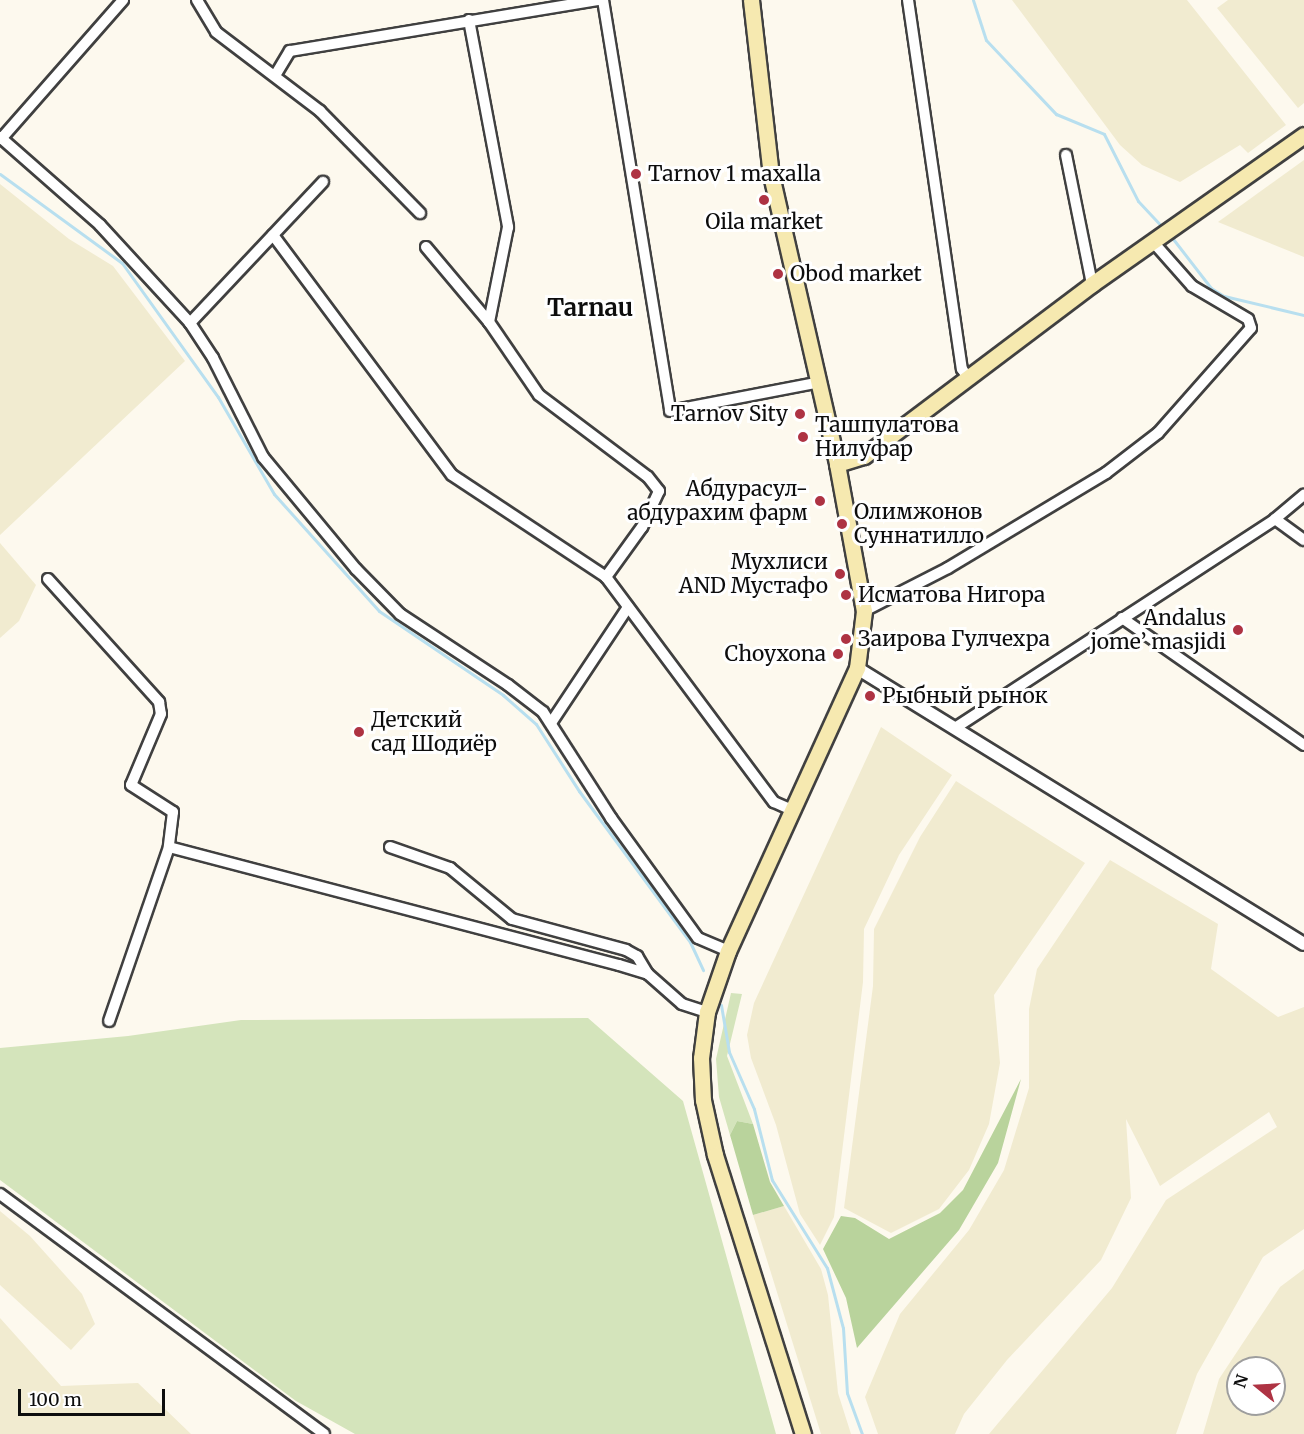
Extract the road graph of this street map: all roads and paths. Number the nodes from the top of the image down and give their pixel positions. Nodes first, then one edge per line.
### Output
1 (123, 0) edge
2 (197, 0) edge
3 (601, 0) edge
4 (751, 0) edge
5 (908, 0) edge
6 (470, 20) junction
7 (276, 74) junction
8 (1304, 135) edge
9 (0, 139) edge
10 (1065, 155) dead end
11 (323, 182) dead end
12 (420, 213) dead end
13 (273, 235) junction
14 (1157, 241) junction
15 (426, 247) dead end
16 (1092, 284) junction
17 (489, 322) junction
18 (190, 323) junction
19 (969, 379) junction
20 (816, 383) junction
21 (837, 464) junction
22 (1304, 495) edge
23 (1275, 519) junction
24 (1304, 540) edge
25 (606, 578) junction
26 (48, 579) dead end
27 (628, 607) junction
28 (864, 611) junction
29 (1122, 618) junction
30 (857, 668) junction
31 (551, 723) junction
32 (955, 728) junction
33 (1304, 745) edge
34 (792, 810) junction
35 (169, 847) junction
36 (390, 847) dead end
37 (1304, 944) edge
38 (728, 951) junction
39 (648, 974) junction
40 (707, 1012) junction
41 (109, 1021) dead end
42 (0, 1194) edge
43 (324, 1434) edge
44 (803, 1434) edge

1 - 9 street
2 - 7 street
3 - 6 street
3 - 20 street
4 - 20 main road
5 - 19 street
6 - 7 street
6 - 17 street
7 - 12 street
8 - 14 main road
9 - 18 street
10 - 16 street
11 - 13 street
13 - 18 street
13 - 25 street
14 - 16 main road
14 - 28 street
15 - 17 street
16 - 19 main road
17 - 25 street
18 - 31 street
19 - 21 main road
20 - 21 main road
21 - 28 main road
22 - 23 street
23 - 24 street
23 - 29 street
25 - 27 street
26 - 35 street
27 - 31 street
27 - 34 street
28 - 30 main road
29 - 32 street
29 - 33 street
30 - 32 street
30 - 34 main road
31 - 38 street
32 - 37 street
34 - 38 main road
35 - 39 street
35 - 41 street
36 - 39 street
38 - 40 main road
39 - 40 street
40 - 44 main road
42 - 43 street

